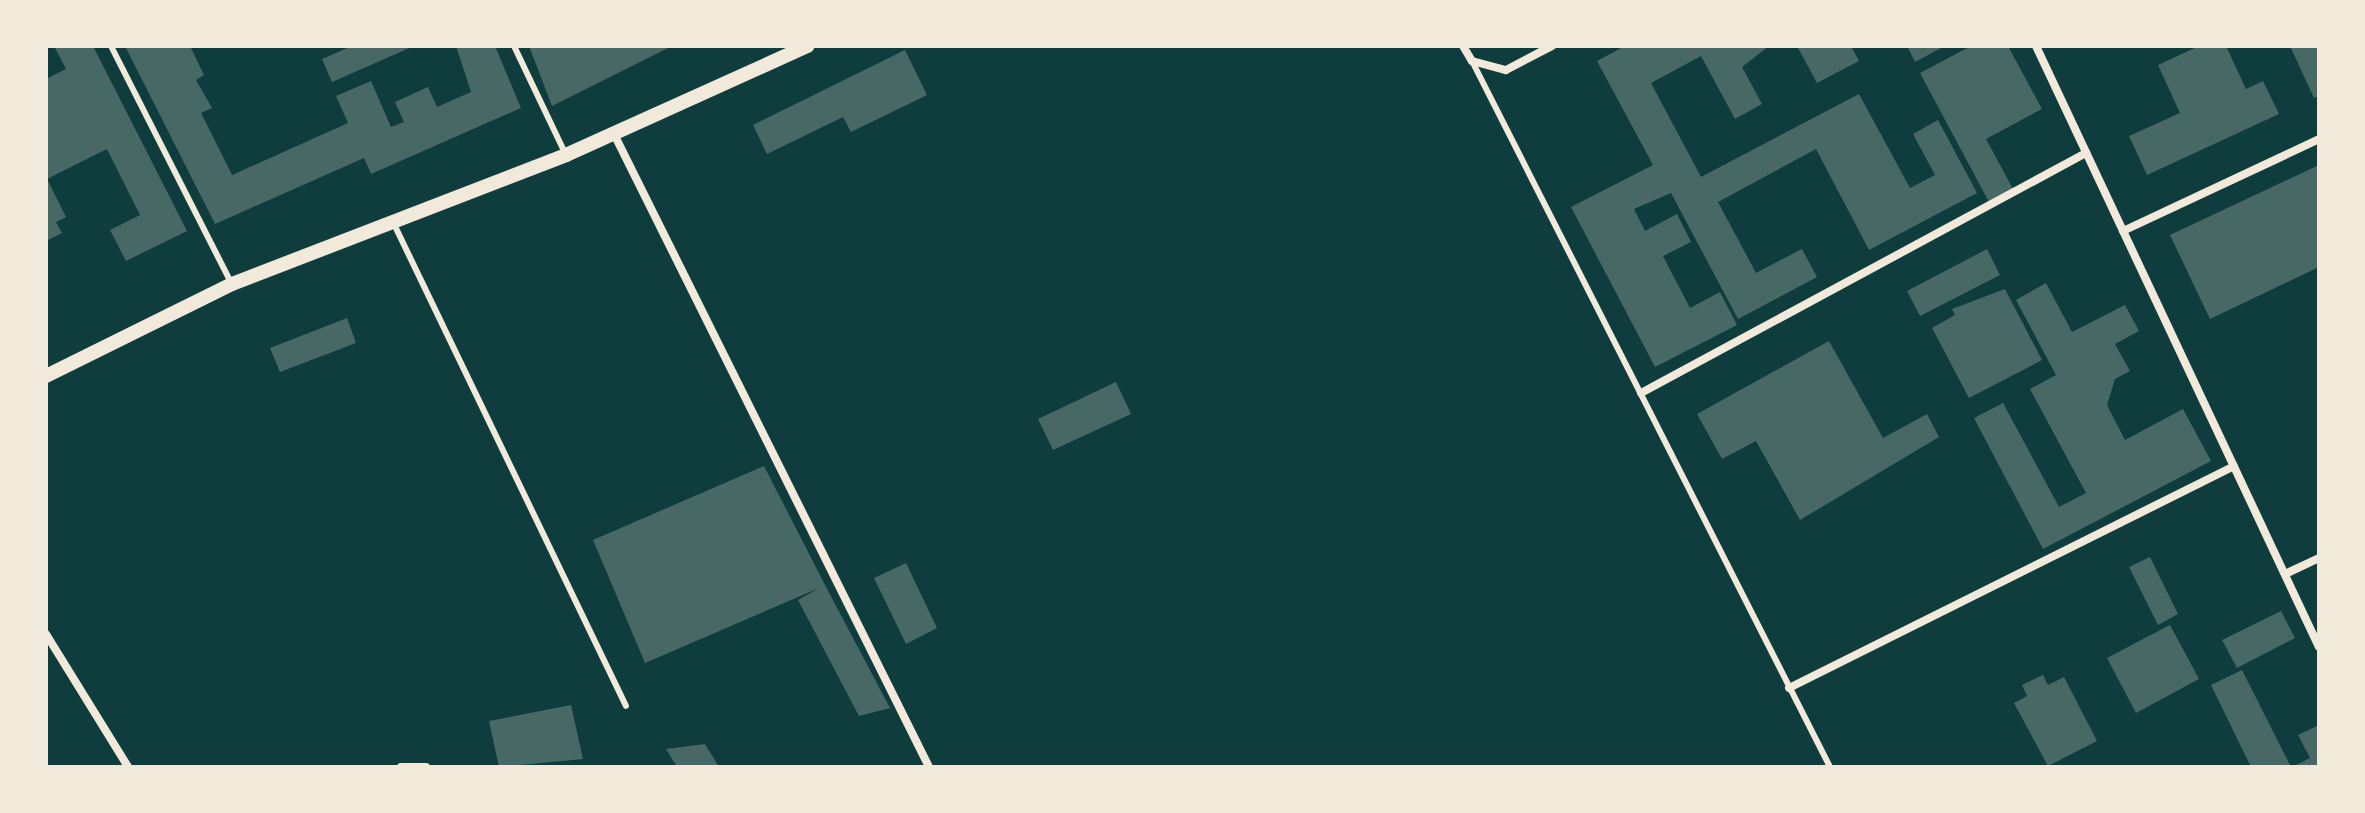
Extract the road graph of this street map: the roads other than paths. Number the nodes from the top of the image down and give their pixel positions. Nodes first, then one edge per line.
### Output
1 (111, 46) edge
2 (514, 46) edge
3 (807, 46) edge
4 (1463, 46) edge
5 (1552, 46) edge
6 (2036, 46) edge
7 (1472, 61) junction
8 (614, 134) junction
9 (2319, 139) edge
10 (2086, 153) junction
11 (566, 155) junction
12 (391, 219) junction
13 (2123, 231) junction
14 (232, 284) junction
15 (46, 376) edge
16 (1641, 393) junction
17 (2234, 466) junction
18 (2319, 558) edge
19 (2285, 574) junction
20 (46, 634) edge
21 (2319, 647) edge
22 (1789, 688) junction
23 (626, 706) dead end
24 (128, 767) edge
25 (401, 767) edge
26 (426, 767) edge
27 (929, 767) edge
28 (1830, 767) edge

1 - 14 lane
2 - 11 lane
3 - 8 street
4 - 7 street
5 - 7 street
6 - 10 street
7 - 16 lane
8 - 11 street
8 - 27 street
9 - 13 street
10 - 13 street
10 - 16 street
11 - 12 street
12 - 14 street
12 - 23 lane
13 - 17 street
14 - 15 street
16 - 22 lane
17 - 19 street
17 - 22 street
18 - 19 street
19 - 21 street
20 - 24 street
22 - 28 lane
25 - 26 street

